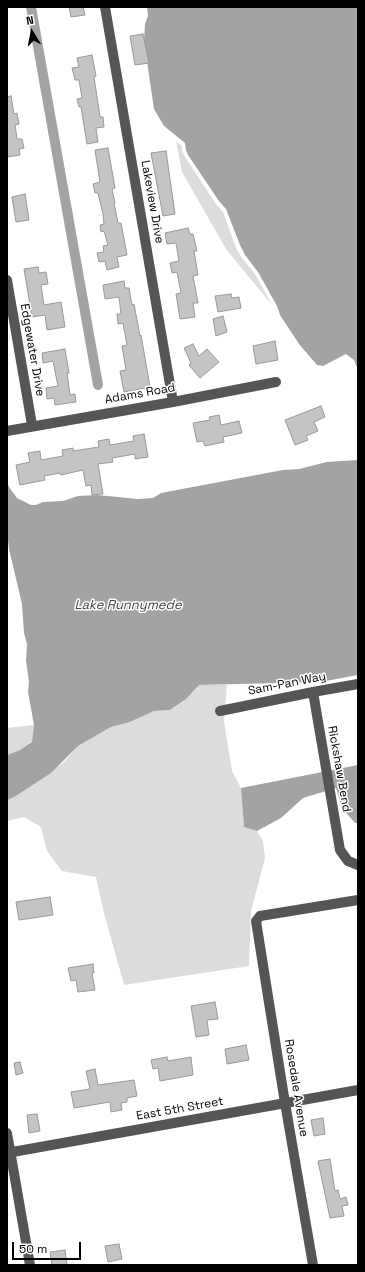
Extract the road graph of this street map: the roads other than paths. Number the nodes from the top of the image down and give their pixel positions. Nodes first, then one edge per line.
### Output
1 (106, 7) edge
2 (7, 280) edge
3 (276, 382) dead end
4 (173, 402) junction
5 (32, 425) junction
6 (7, 431) edge
7 (358, 684) edge
8 (313, 692) junction
9 (220, 711) dead end
10 (358, 865) edge
11 (358, 900) edge
12 (358, 1090) edge
13 (285, 1103) junction
14 (7, 1133) edge
15 (9, 1153) edge
16 (30, 1265) edge
17 (312, 1265) edge

1 - 4 street, Lakeview Drive
2 - 5 street, Edgewater Drive
3 - 4 street, Adams Road
4 - 5 street, Adams Road
5 - 6 street, Adams Road
7 - 8 street, Sam-Pan Way
8 - 9 street, Sam-Pan Way
8 - 10 street, Rickshaw Bend
11 - 13 street, Rosedale Avenue
12 - 13 street, East 5th Street
13 - 15 street, East 5th Street
13 - 17 street, Rosedale Avenue
14 - 15 street
15 - 16 street

